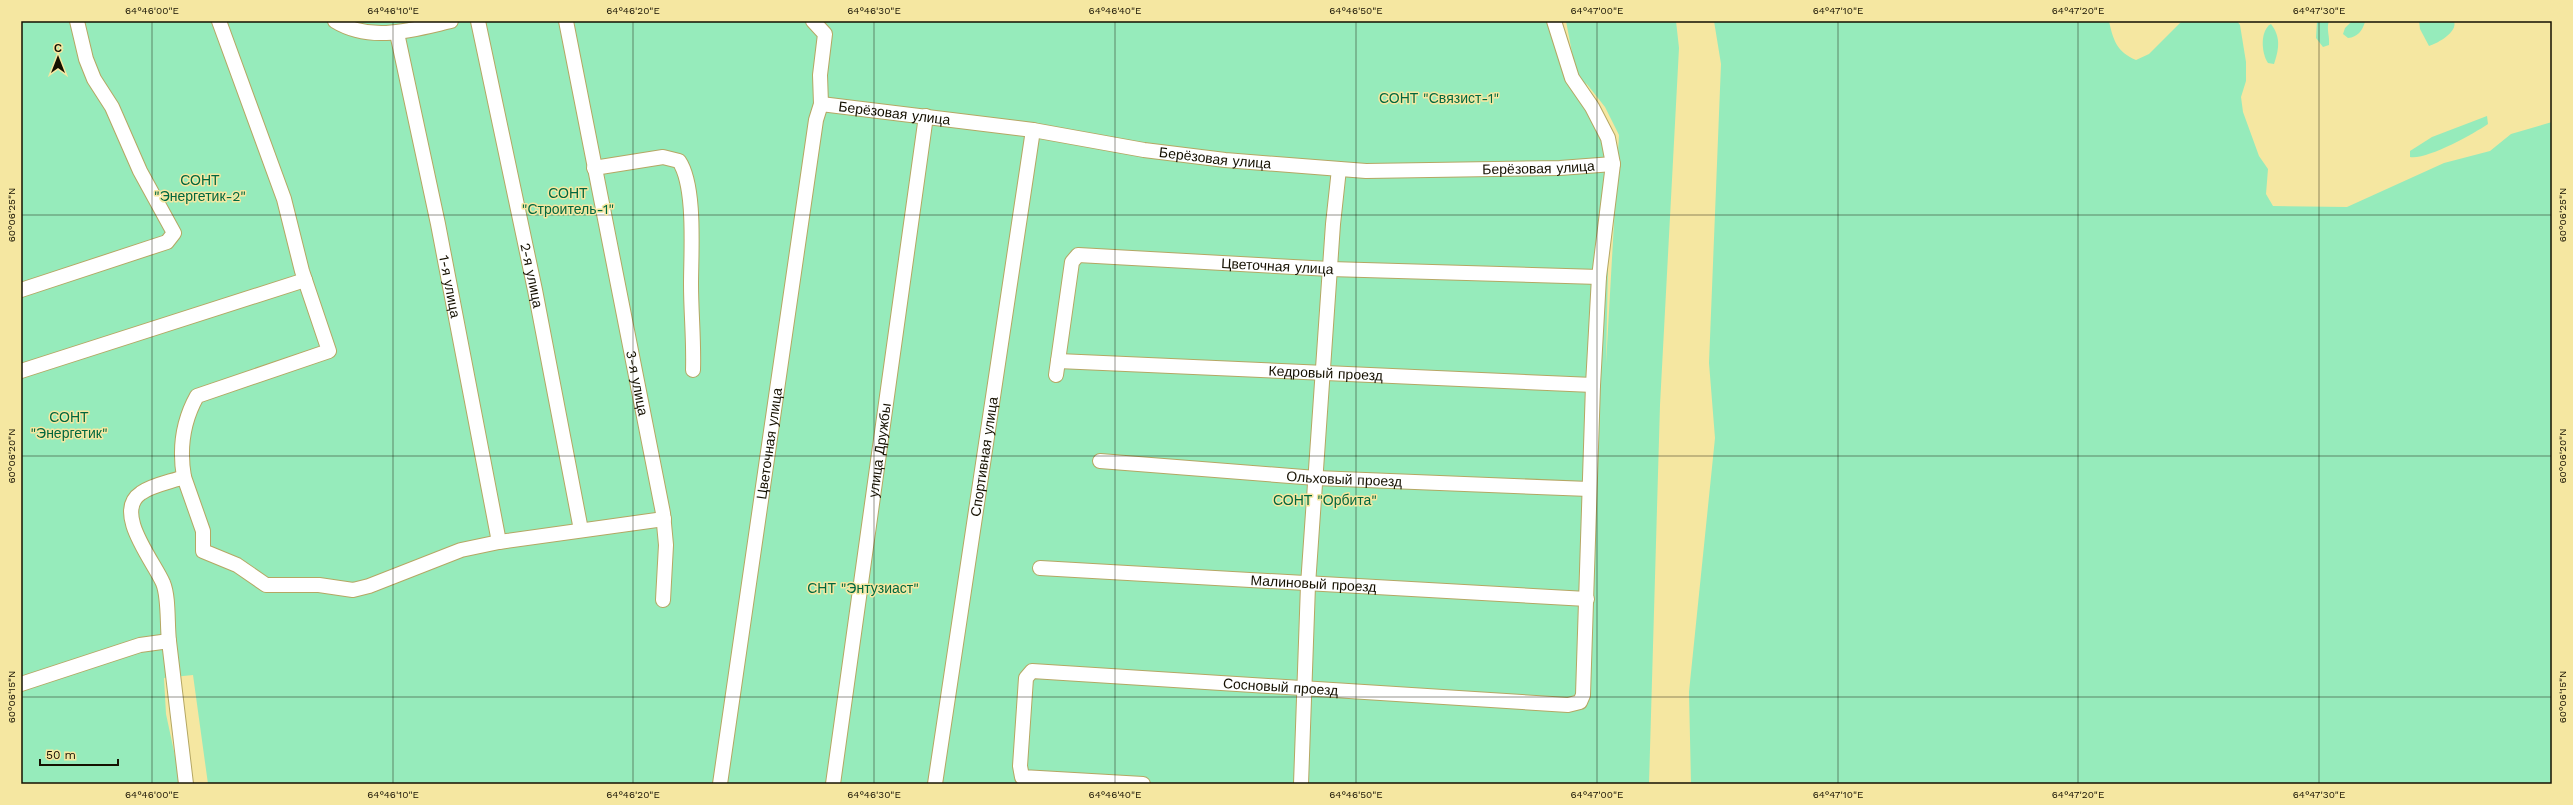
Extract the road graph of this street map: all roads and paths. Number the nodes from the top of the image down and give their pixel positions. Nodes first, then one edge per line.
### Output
1 (77, 21) edge
2 (219, 21) edge
3 (335, 21) edge
4 (451, 21) edge
5 (478, 21) edge
6 (566, 21) edge
7 (813, 21) edge
8 (1554, 21) edge
9 (397, 33) junction
10 (821, 104) junction
11 (926, 116) junction
12 (1033, 130) junction
13 (1613, 164) junction
14 (594, 168) junction
15 (1339, 169) junction
16 (1330, 269) junction
17 (1599, 277) junction
18 (305, 280) junction
19 (21, 290) edge
20 (1057, 368) joint
21 (693, 370) dead end
22 (21, 371) edge
23 (1324, 372) junction
24 (1593, 385) junction
25 (1100, 462) dead end
26 (184, 478) junction
27 (1316, 478) junction
28 (1589, 489) junction
29 (664, 519) junction
30 (582, 530) junction
31 (499, 542) junction
32 (1040, 568) dead end
33 (1308, 585) junction
34 (1587, 599) junction
35 (663, 600) dead end
36 (169, 640) junction
37 (21, 684) edge
38 (1304, 689) junction
39 (186, 784) edge
40 (720, 784) edge
41 (832, 784) edge
42 (935, 784) edge
43 (1144, 784) edge
44 (1301, 784) edge

1 - 19 street
2 - 18 street
3 - 9 street
4 - 9 street
5 - 30 street, 2-я улица
6 - 14 street, 3-я улица
7 - 10 street, Цветочная улица
8 - 13 street
9 - 31 street, 1-я улица
10 - 11 street, Берёзовая улица
10 - 40 street, Цветочная улица
11 - 12 street, Берёзовая улица
11 - 41 street, улица Дружбы
12 - 15 street, Берёзовая улица
12 - 42 street, Спортивная улица
13 - 15 street, Берёзовая улица
13 - 17 street
14 - 21 street
14 - 29 street, 3-я улица
15 - 16 street
16 - 17 street, Цветочная улица
16 - 20 street, Цветочная улица
16 - 23 street
17 - 24 street
18 - 22 street
18 - 26 street
20 - 23 street, Кедровый проезд
23 - 24 street, Кедровый проезд
23 - 27 street
24 - 28 street
25 - 27 street, Ольховый проезд
26 - 31 street
26 - 36 street
27 - 28 street, Ольховый проезд
27 - 33 street
28 - 34 street
29 - 30 street
29 - 35 street, 3-я улица
30 - 31 street
32 - 33 street, Малиновый проезд
33 - 34 street, Малиновый проезд
33 - 38 street
34 - 38 street, Сосновый проезд
36 - 37 street
36 - 39 street
38 - 43 street, Сосновый проезд
38 - 44 street

